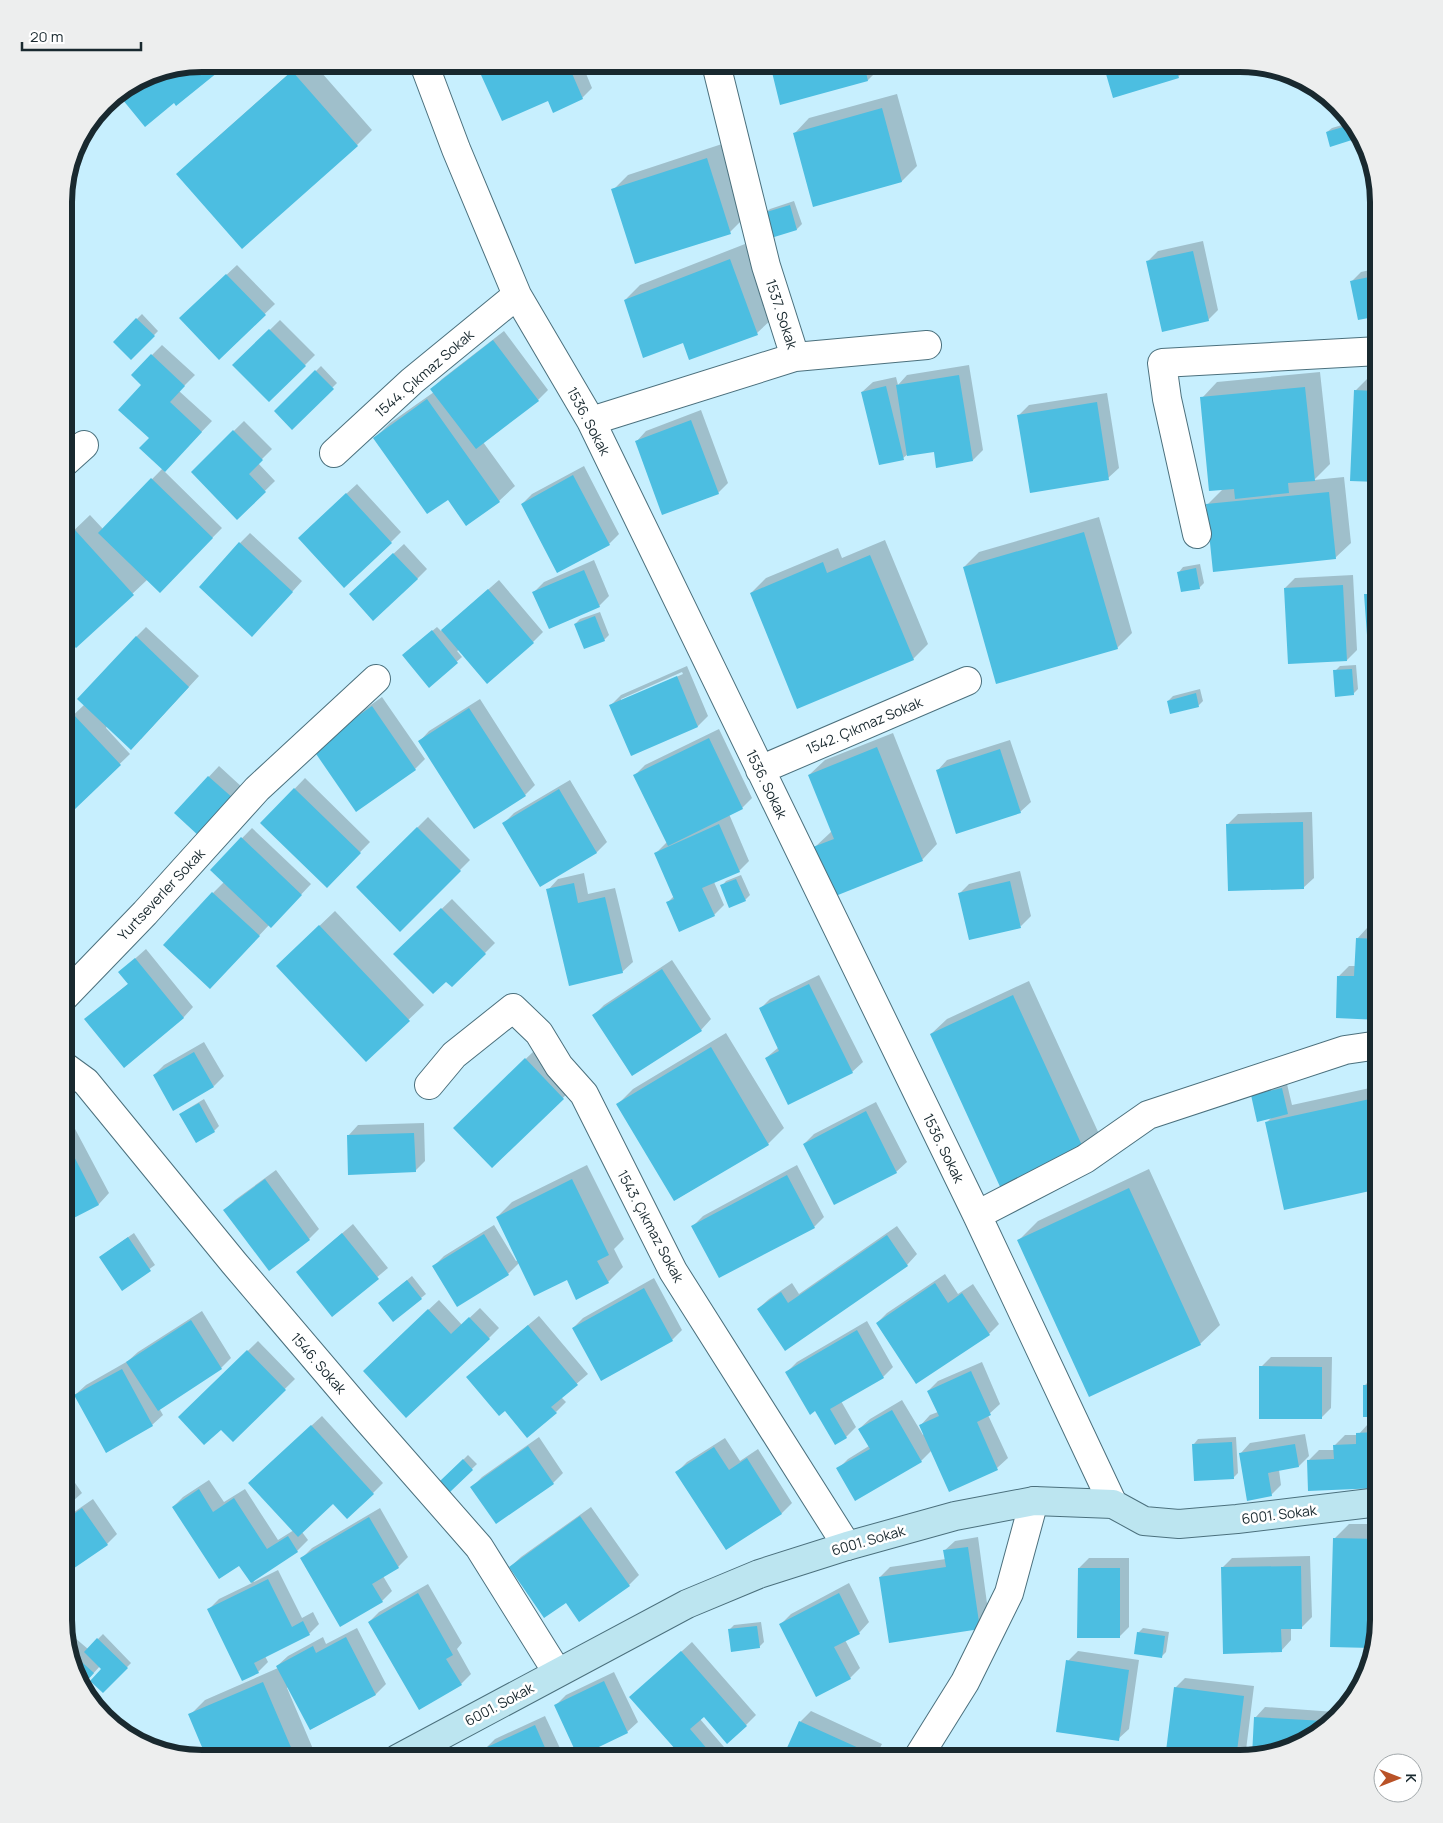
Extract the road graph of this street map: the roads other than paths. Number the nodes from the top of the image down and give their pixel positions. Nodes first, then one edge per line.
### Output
1 (427, 73) edge
2 (718, 73) edge
3 (517, 295) junction
4 (927, 344) dead end
5 (1370, 351) edge
6 (796, 357) junction
7 (591, 421) junction
8 (84, 446) dead end
9 (334, 453) dead end
10 (73, 456) edge
11 (1197, 534) dead end
12 (376, 679) dead end
13 (967, 681) dead end
14 (760, 770) junction
15 (73, 988) edge
16 (1370, 1046) edge
17 (73, 1073) edge
18 (429, 1085) dead end
19 (976, 1214) junction
20 (1034, 1500) junction
21 (1370, 1503) edge
22 (1113, 1504) junction
23 (847, 1546) junction
24 (557, 1672) junction
25 (414, 1750) edge
26 (923, 1750) edge

1 - 3 street, 1536. Sokak
2 - 6 street, 1537. Sokak
3 - 7 street, 1536. Sokak
3 - 9 street, 1544. Çıkmaz Sokak
4 - 6 street
5 - 11 street
6 - 7 street, 1537. Sokak
7 - 14 street, 1536. Sokak
8 - 10 street
12 - 15 street, Yurtseverler Sokak
13 - 14 street, 1542. Çıkmaz Sokak
14 - 19 street, 1536. Sokak
16 - 19 street
17 - 24 street, 1546. Sokak
18 - 23 street, 1543. Çıkmaz Sokak
19 - 22 street, 1536. Sokak
20 - 22 street, 6001. Sokak
20 - 23 street, 6001. Sokak
20 - 26 street
21 - 22 street, 6001. Sokak
23 - 24 street, 6001. Sokak
24 - 25 street, 6001. Sokak

